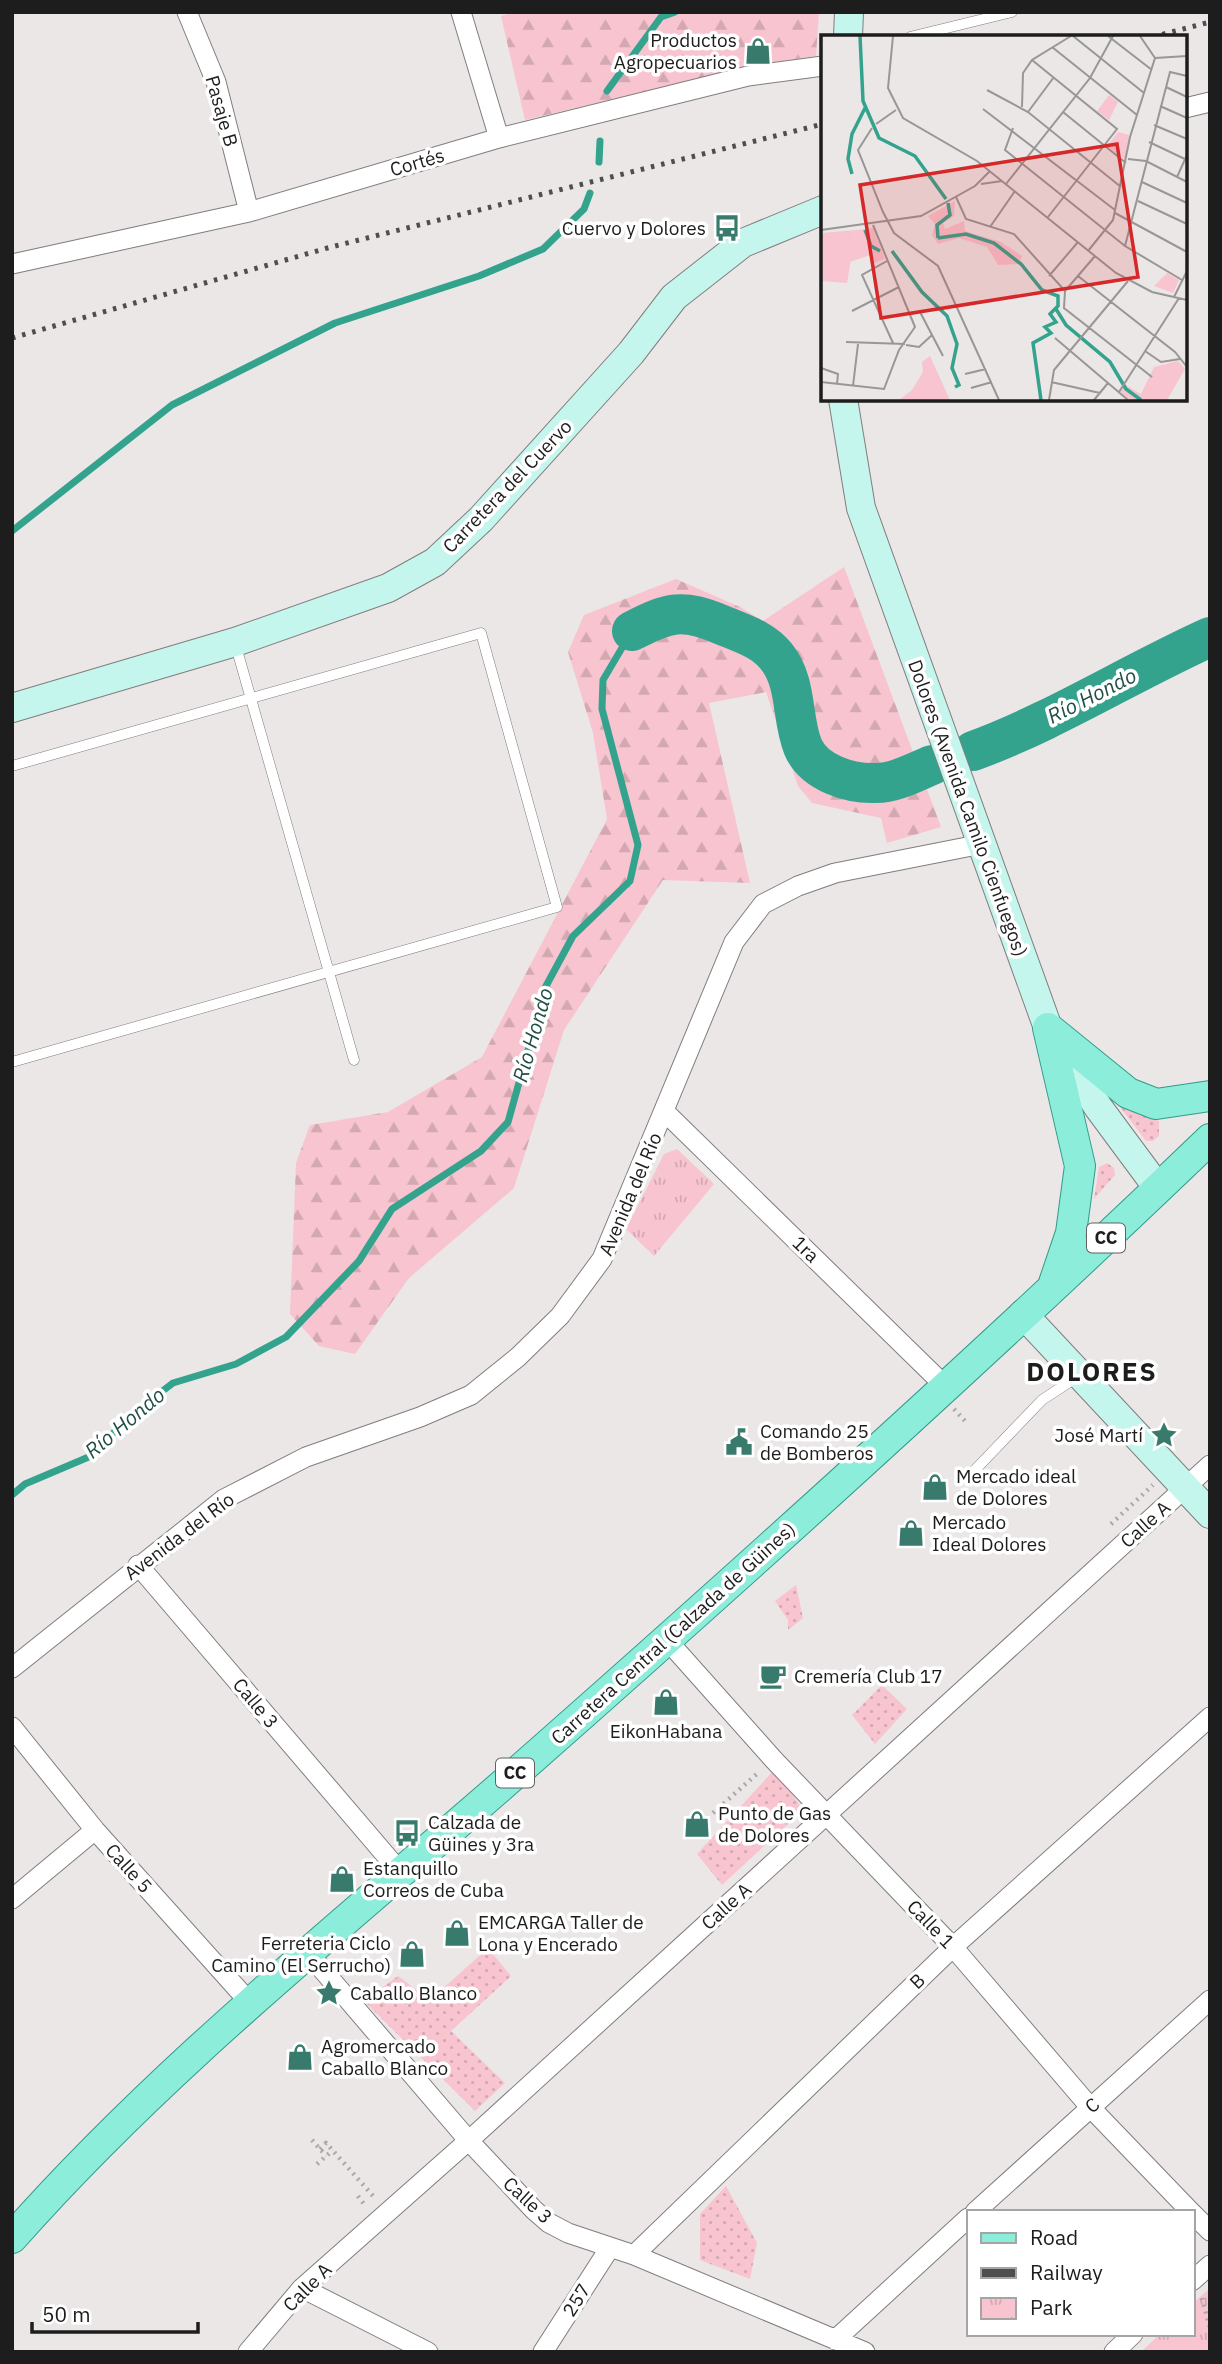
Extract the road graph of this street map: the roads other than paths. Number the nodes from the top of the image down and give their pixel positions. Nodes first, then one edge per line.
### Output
1 (187, 12) edge
2 (461, 12) edge
3 (849, 12) edge
4 (1012, 12) edge
5 (848, 35) edge
6 (918, 35) edge
7 (821, 66) edge
8 (1210, 102) edge
9 (1187, 108) edge
10 (499, 138) junction
11 (821, 211) edge
12 (249, 212) junction
13 (12, 264) edge
14 (843, 401) edge
15 (235, 642) junction
16 (251, 698) junction
17 (12, 708) edge
18 (12, 766) edge
19 (982, 844) junction
20 (329, 972) junction
21 (1048, 1028) junction
22 (354, 1060) dead end
23 (12, 1062) edge
24 (1210, 1096) edge
25 (665, 1112) junction
26 (1210, 1139) edge
27 (1158, 1188) junction
28 (1053, 1287) junction
29 (1023, 1314) junction
30 (1080, 1374) junction
31 (946, 1387) junction
32 (1210, 1465) edge
33 (973, 1472) dead end
34 (1185, 1488) junction
35 (1210, 1514) edge
36 (138, 1565) junction
37 (667, 1640) junction
38 (12, 1668) edge
39 (1210, 1717) edge
40 (12, 1727) edge
41 (826, 1815) junction
42 (95, 1830) junction
43 (401, 1873) junction
44 (12, 1899) edge
45 (953, 1947) junction
46 (309, 1954) junction
47 (1210, 2000) edge
48 (251, 2004) junction
49 (1090, 2107) junction
50 (469, 2141) junction
51 (977, 2210) edge
52 (1188, 2210) edge
53 (1194, 2216) edge
54 (967, 2219) edge
55 (1210, 2231) edge
56 (12, 2238) edge
57 (609, 2249) junction
58 (634, 2255) junction
59 (302, 2288) junction
60 (1131, 2336) edge
61 (835, 2340) junction
62 (248, 2352) edge
63 (428, 2352) edge
64 (543, 2352) edge
65 (865, 2352) edge
66 (1114, 2352) edge

1 - 12 street, Pasaje B
2 - 10 street
3 - 5 street
4 - 6 lane
7 - 10 street, Cortés
8 - 9 street
10 - 12 street, Cortés
11 - 15 street, Carretera del Cuervo
12 - 13 street, Cortés
14 - 19 street, Dolores (Avenida Camilo Cienfuegos)
15 - 16 lane
15 - 17 street, Carretera del Cuervo
16 - 18 lane
16 - 20 lane
16 - 20 lane
19 - 21 street, Dolores (Avenida Camilo Cienfuegos)
19 - 25 street, Avenida del Río
20 - 22 lane
20 - 23 lane
21 - 24 main road
21 - 27 street, Dolores (Avenida Camilo Cienfuegos)
21 - 28 main road
25 - 31 street, 1ra
25 - 36 street, Avenida del Río
26 - 27 main road, Carretera Central (Calzada de Güines) / CC
27 - 28 main road, Carretera Central (Calzada de Güines) / CC
28 - 29 main road, Carretera Central (Calzada de Güines) / CC
29 - 30 street
29 - 31 main road, Carretera Central (Calzada de Güines) / CC
30 - 33 lane
30 - 34 street
31 - 37 main road, Carretera Central (Calzada de Güines) / CC
32 - 34 street, Calle A
34 - 35 street
34 - 41 street, Calle A
36 - 38 street, Avenida del Río
36 - 43 street, Calle 3
37 - 41 street, Calle 1
37 - 43 main road, Carretera Central (Calzada de Güines) / CC
39 - 45 street, B
40 - 42 street, Calle 5
41 - 45 street, Calle 1
41 - 50 street, Calle A
42 - 44 street
42 - 48 street, Calle 5
43 - 46 main road, Carretera Central (Calzada de Güines) / CC
45 - 49 street, Calle 1
45 - 58 street, B
46 - 48 main road, Carretera Central (Calzada de Güines) / CC
46 - 50 street, Calle 3
47 - 49 street, C
48 - 56 main road, Carretera Central (Calzada de Güines) / CC
49 - 51 street, C
49 - 52 street, Calle 1
50 - 57 street, Calle 3
50 - 59 street, Calle A
53 - 55 street, Calle 1
54 - 61 street
57 - 58 street, Calle 3
57 - 64 street, 257
58 - 61 street, Calle 3
59 - 62 street, Calle A
59 - 63 street
60 - 66 street
61 - 65 street, Calle 3

